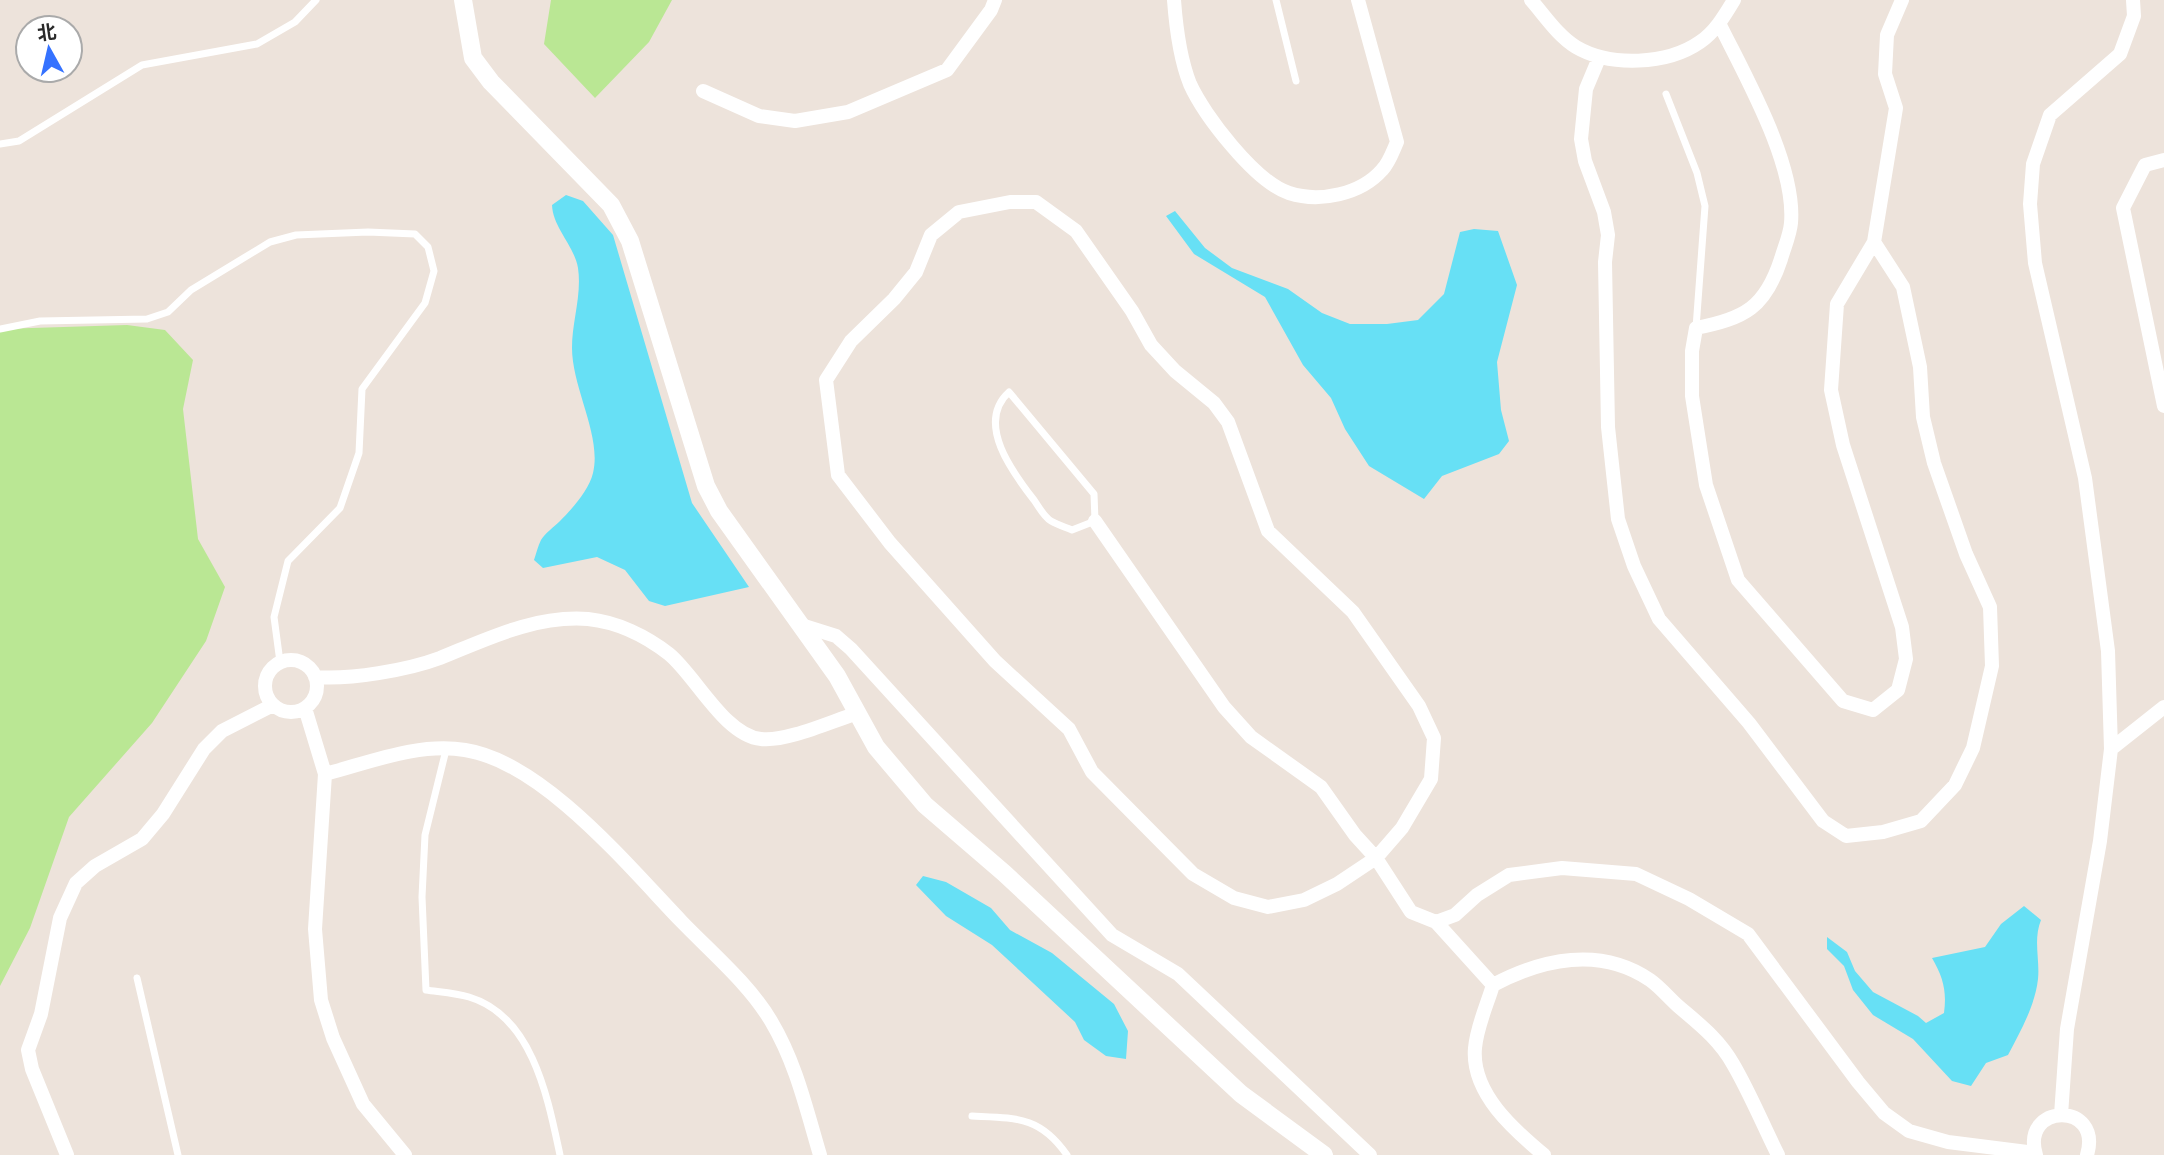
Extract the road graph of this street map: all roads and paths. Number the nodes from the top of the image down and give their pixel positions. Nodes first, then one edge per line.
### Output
1 (316, 0) edge
2 (463, 0) edge
3 (995, 0) edge
4 (1174, 0) edge
5 (1276, 0) edge
6 (1358, 0) edge
7 (1531, 0) edge
8 (1734, 0) edge
9 (1902, 0) edge
10 (2133, 0) edge
11 (1719, 23) junction
12 (1599, 58) junction
13 (1296, 81) dead end
14 (703, 91) dead end
15 (1666, 94) dead end
16 (0, 144) edge
17 (2164, 160) edge
18 (1874, 242) junction
19 (1696, 328) junction
20 (0, 329) edge
21 (2164, 406) edge
22 (1096, 521) junction
23 (801, 625) junction
24 (280, 662) junction
25 (315, 677) junction
26 (272, 705) junction
27 (2164, 707) edge
28 (305, 708) junction
29 (858, 713) junction
30 (2111, 749) junction
31 (446, 750) junction
32 (325, 774) junction
33 (1376, 858) junction
34 (1436, 922) junction
35 (137, 978) dead end
36 (1493, 985) junction
37 (2061, 1115) junction
38 (972, 1116) dead end
39 (2036, 1154) edge
40 (67, 1155) edge
41 (178, 1155) edge
42 (405, 1155) edge
43 (560, 1155) edge
44 (820, 1155) edge
45 (1067, 1155) edge
46 (1324, 1155) edge
47 (1370, 1155) edge
48 (1544, 1155) edge
49 (1778, 1155) edge
50 (2087, 1155) edge

1 - 16 lane
2 - 23 street
3 - 14 street
4 - 6 street
5 - 13 lane
7 - 12 street
8 - 11 street
9 - 18 street
10 - 30 street
11 - 12 street
11 - 19 street
12 - 18 street
15 - 19 lane
17 - 21 street
18 - 19 street
20 - 24 lane
22 - 22 lane
22 - 33 street
23 - 29 street
23 - 47 street
24 - 25 street
24 - 26 street
25 - 28 street
25 - 29 street
26 - 28 street
26 - 40 street
27 - 30 street
28 - 32 street
29 - 46 street
30 - 37 street
31 - 32 street
31 - 43 lane
31 - 44 street
32 - 42 street
33 - 33 street
33 - 34 street
34 - 36 street
34 - 39 street
35 - 41 lane
36 - 48 street
36 - 49 street
37 - 39 street
37 - 50 street
38 - 45 lane

